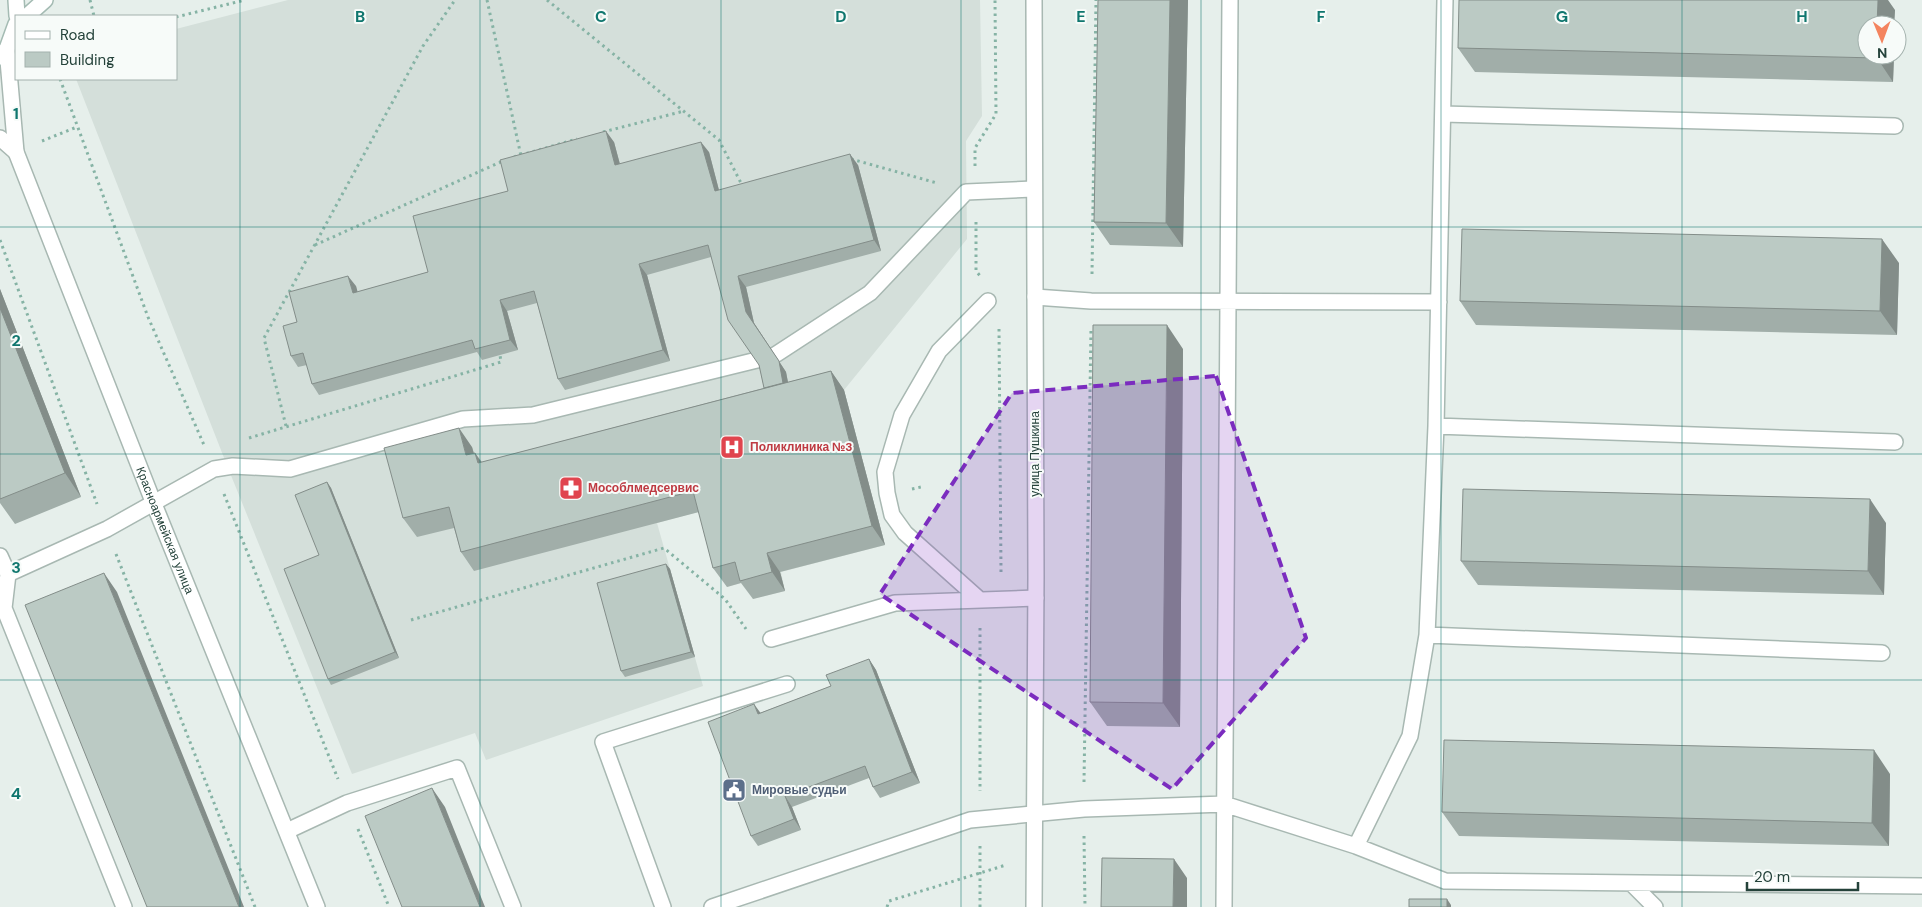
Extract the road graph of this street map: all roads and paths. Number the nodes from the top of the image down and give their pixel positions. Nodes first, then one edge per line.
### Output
1 (16, 0) edge
2 (45, 0) edge
3 (90, 0) edge
4 (245, 0) edge
5 (455, 0) edge
6 (487, 0) edge
7 (547, 0) edge
8 (995, 0) edge
9 (1034, 0) edge
10 (1096, 0) edge
11 (1230, 0) edge
12 (1445, 0) edge
13 (17, 15) edge
14 (28, 15) edge
15 (94, 15) edge
16 (178, 17) edge
17 (15, 28) edge
18 (4, 53) edge
19 (684, 111) junction
20 (1444, 114) junction
21 (1895, 126) dead end
22 (598, 134) edge
23 (0, 138) edge
24 (578, 139) edge
25 (16, 152) junction
26 (520, 154) junction
27 (844, 157) edge
28 (522, 160) edge
29 (752, 183) edge
30 (1033, 189) junction
31 (971, 192) junction
32 (0, 240) edge
33 (314, 245) junction
34 (987, 285) dead end
35 (1034, 297) junction
36 (1228, 300) junction
37 (988, 301) dead end
38 (1091, 301) junction
39 (1439, 302) junction
40 (999, 319) dead end
41 (500, 355) edge
42 (775, 355) edge
43 (757, 360) edge
44 (286, 426) junction
45 (1436, 426) junction
46 (248, 438) dead end
47 (1895, 442) dead end
48 (154, 504) junction
49 (106, 529) junction
50 (0, 556) edge
51 (8, 574) junction
52 (1036, 598) junction
53 (980, 600) junction
54 (411, 620) dead end
55 (746, 630) dead end
56 (1427, 635) junction
57 (771, 639) dead end
58 (1882, 653) dead end
59 (787, 684) dead end
60 (1224, 804) junction
61 (1084, 809) junction
62 (1034, 813) junction
63 (980, 820) junction
64 (287, 831) junction
65 (1356, 846) junction
66 (1034, 856) junction
67 (980, 875) junction
68 (1631, 883) junction
69 (1922, 886) edge
70 (124, 907) edge
71 (254, 907) edge
72 (317, 907) edge
73 (513, 907) edge
74 (663, 907) edge
75 (712, 907) edge
76 (887, 907) edge
77 (980, 907) edge
78 (1034, 907) edge
79 (1085, 907) edge
80 (1224, 907) edge
81 (1655, 907) edge

1 - 13 street
2 - 14 street
3 - 15 path
4 - 16 path
5 - 33 path
6 - 26 path
7 - 19 path
8 - 31 path
9 - 30 street, улица Пушкина
10 - 38 path
11 - 36 street
12 - 20 street
17 - 18 street
18 - 25 street
19 - 22 path
19 - 29 path
20 - 21 street
20 - 39 street
23 - 25 street
24 - 26 path
25 - 48 street, Красноармейская улица
26 - 28 path
26 - 33 path
27 - 31 path
30 - 31 street
30 - 35 street, улица Пушкина
31 - 34 path
31 - 42 street
32 - 49 path
33 - 44 path
35 - 38 street
35 - 52 street, улица Пушкина
36 - 38 street
36 - 39 street
36 - 60 street
37 - 53 street
38 - 61 path
39 - 45 street
40 - 53 path
41 - 44 path
43 - 48 street
44 - 46 path
45 - 47 street
45 - 56 street
48 - 49 street
48 - 64 street, Красноармейская улица
49 - 51 street
49 - 71 path
50 - 51 street
51 - 70 street
52 - 53 street
52 - 62 street, улица Пушкина
53 - 57 street
53 - 63 path
54 - 55 path
56 - 58 street
56 - 65 street
59 - 74 street
60 - 61 street
60 - 65 street
60 - 80 street
61 - 62 street
61 - 79 path
62 - 63 street
62 - 66 street, улица Пушкина
63 - 67 path
63 - 75 street
64 - 72 street, Красноармейская улица
64 - 73 street
65 - 68 street
66 - 67 path
66 - 78 street, улица Пушкина
67 - 76 path
67 - 77 path
68 - 69 street
68 - 81 street

